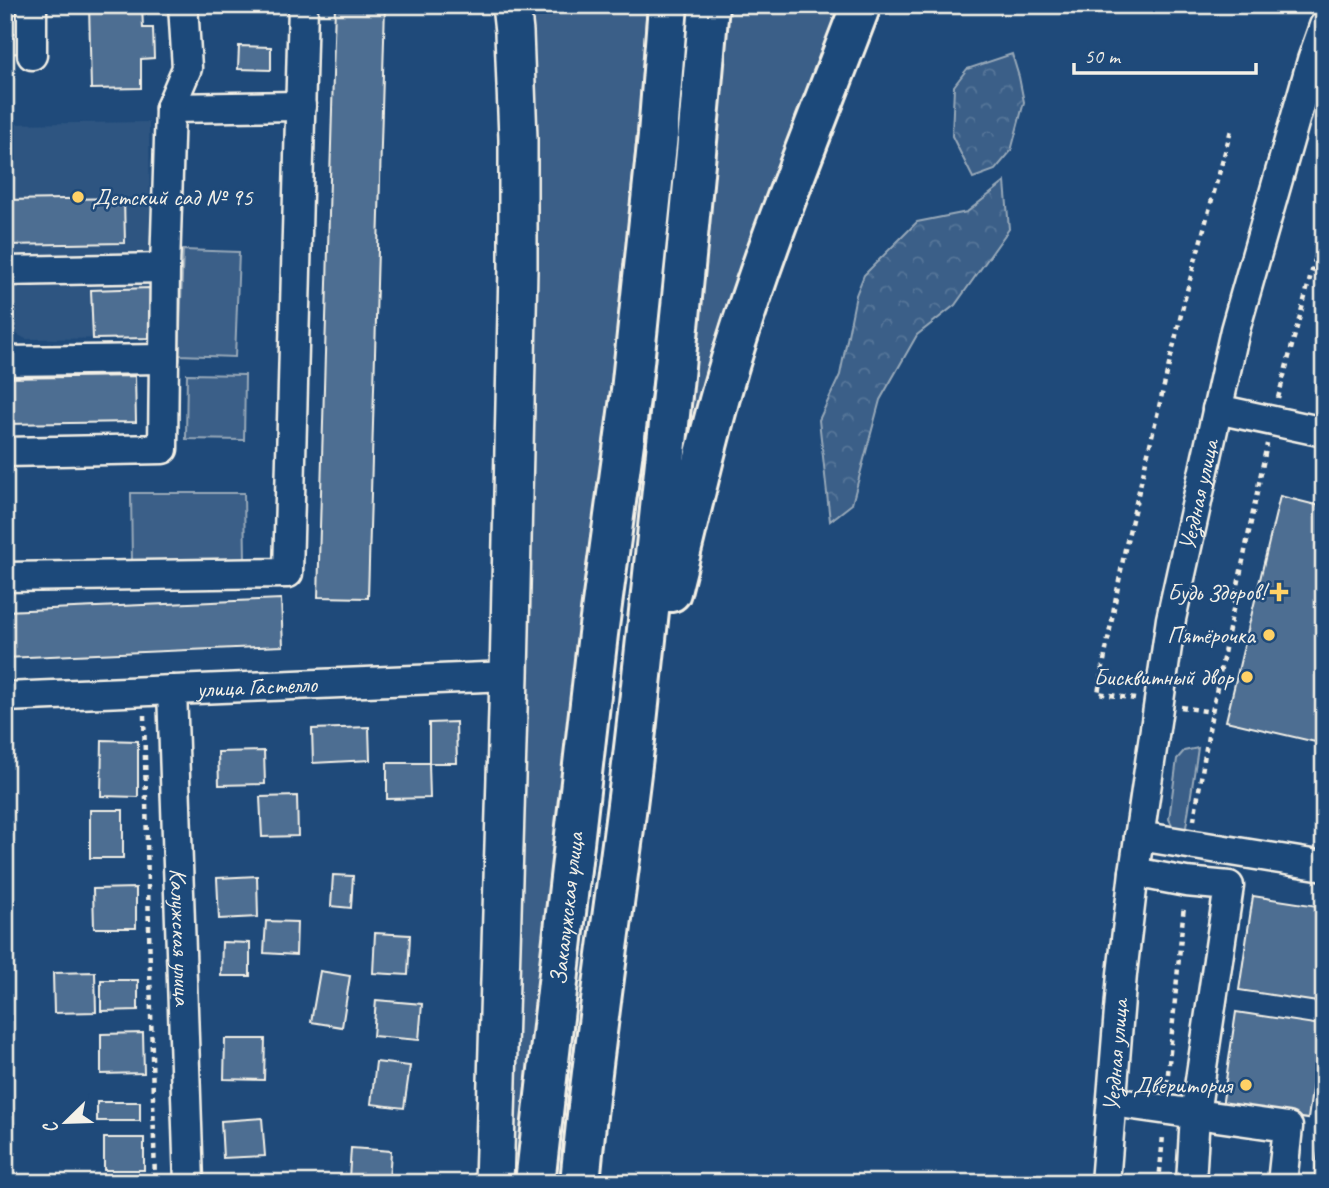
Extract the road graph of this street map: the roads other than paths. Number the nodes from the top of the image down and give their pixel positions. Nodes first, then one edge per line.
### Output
1 (32, 5) edge
2 (183, 5) edge
3 (303, 5) edge
4 (511, 5) edge
5 (668, 5) edge
6 (709, 5) edge
7 (862, 5) edge
8 (1324, 26) edge
9 (32, 55) dead end
10 (302, 106) junction
11 (170, 108) junction
12 (165, 268) junction
13 (5, 271) edge
14 (164, 359) junction
15 (5, 361) edge
16 (1217, 409) junction
17 (1324, 432) edge
18 (5, 452) edge
19 (5, 577) edge
20 (509, 676) junction
21 (172, 690) junction
22 (5, 698) edge
23 (637, 723) junction
24 (1139, 836) junction
25 (1324, 866) edge
26 (1134, 872) junction
27 (1112, 1102) junction
28 (1195, 1114) junction
29 (189, 1183) edge
30 (494, 1183) edge
31 (535, 1183) edge
32 (580, 1183) edge
33 (1105, 1183) edge
34 (1191, 1183) edge
35 (1282, 1183) edge

1 - 9 street
2 - 11 street
3 - 10 street
4 - 20 main road
5 - 31 highway, Закалужская улица
6 - 23 highway
7 - 23 highway
8 - 16 street, Уездная улица
10 - 11 street
10 - 19 street
11 - 12 street
12 - 13 street
12 - 14 street
14 - 15 street
14 - 18 street
16 - 17 street
16 - 24 street, Уездная улица
20 - 21 street, улица Гастелло
20 - 30 main road
21 - 22 street, улица Гастелло
21 - 29 street, Калужская улица
23 - 32 highway
24 - 25 street
24 - 26 street, Уездная улица
26 - 27 street, Уездная улица
26 - 28 street
27 - 28 street
27 - 33 street, Уездная улица
28 - 34 street
28 - 35 street

